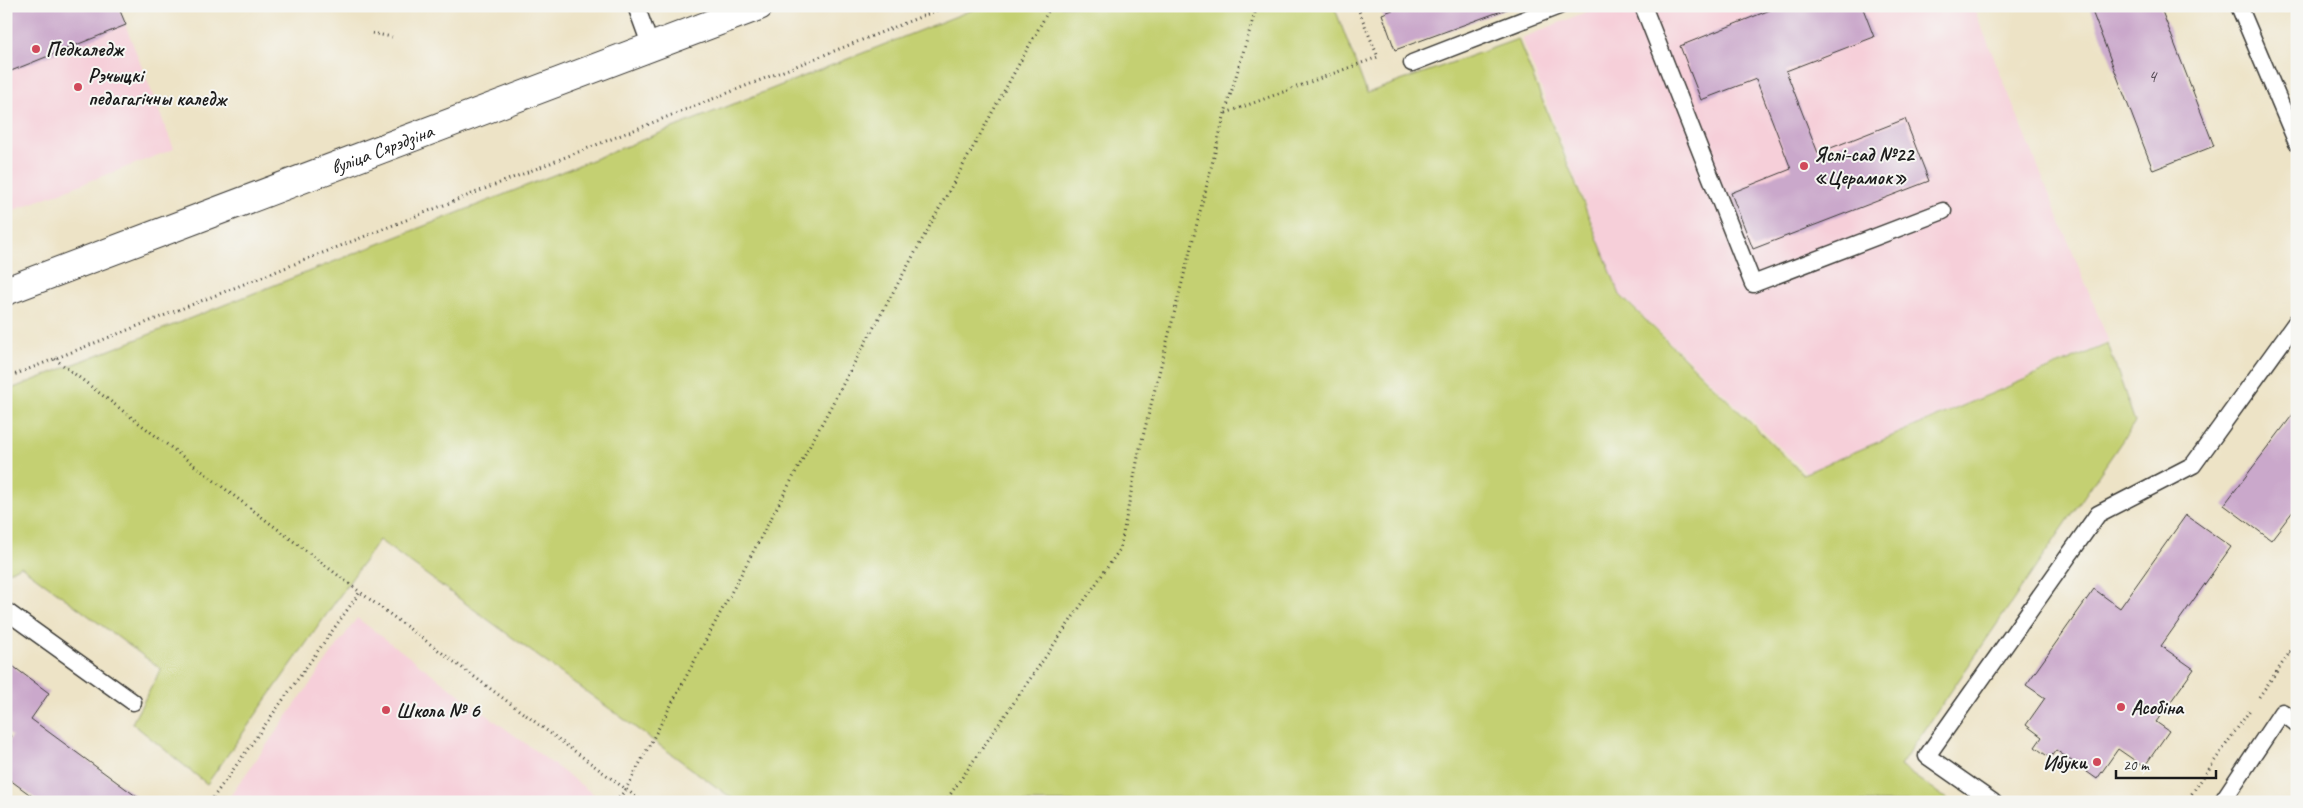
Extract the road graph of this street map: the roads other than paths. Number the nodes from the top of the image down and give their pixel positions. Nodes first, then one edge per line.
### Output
1 (636, 6) edge
2 (759, 6) edge
3 (1559, 6) edge
4 (1643, 6) edge
5 (2240, 6) edge
6 (651, 47) junction
7 (1412, 63) dead end
8 (2297, 143) edge
9 (1943, 211) dead end
10 (6, 291) edge
11 (2297, 321) edge
12 (6, 611) edge
13 (133, 702) dead end
14 (2297, 724) edge
15 (1993, 802) edge
16 (2222, 802) edge

1 - 6 lane
2 - 6 street, вуліца Сярэдзіна
3 - 7 lane
4 - 9 lane
5 - 8 lane
6 - 10 street, вуліца Сярэдзіна
11 - 15 lane
12 - 13 lane
14 - 16 lane

